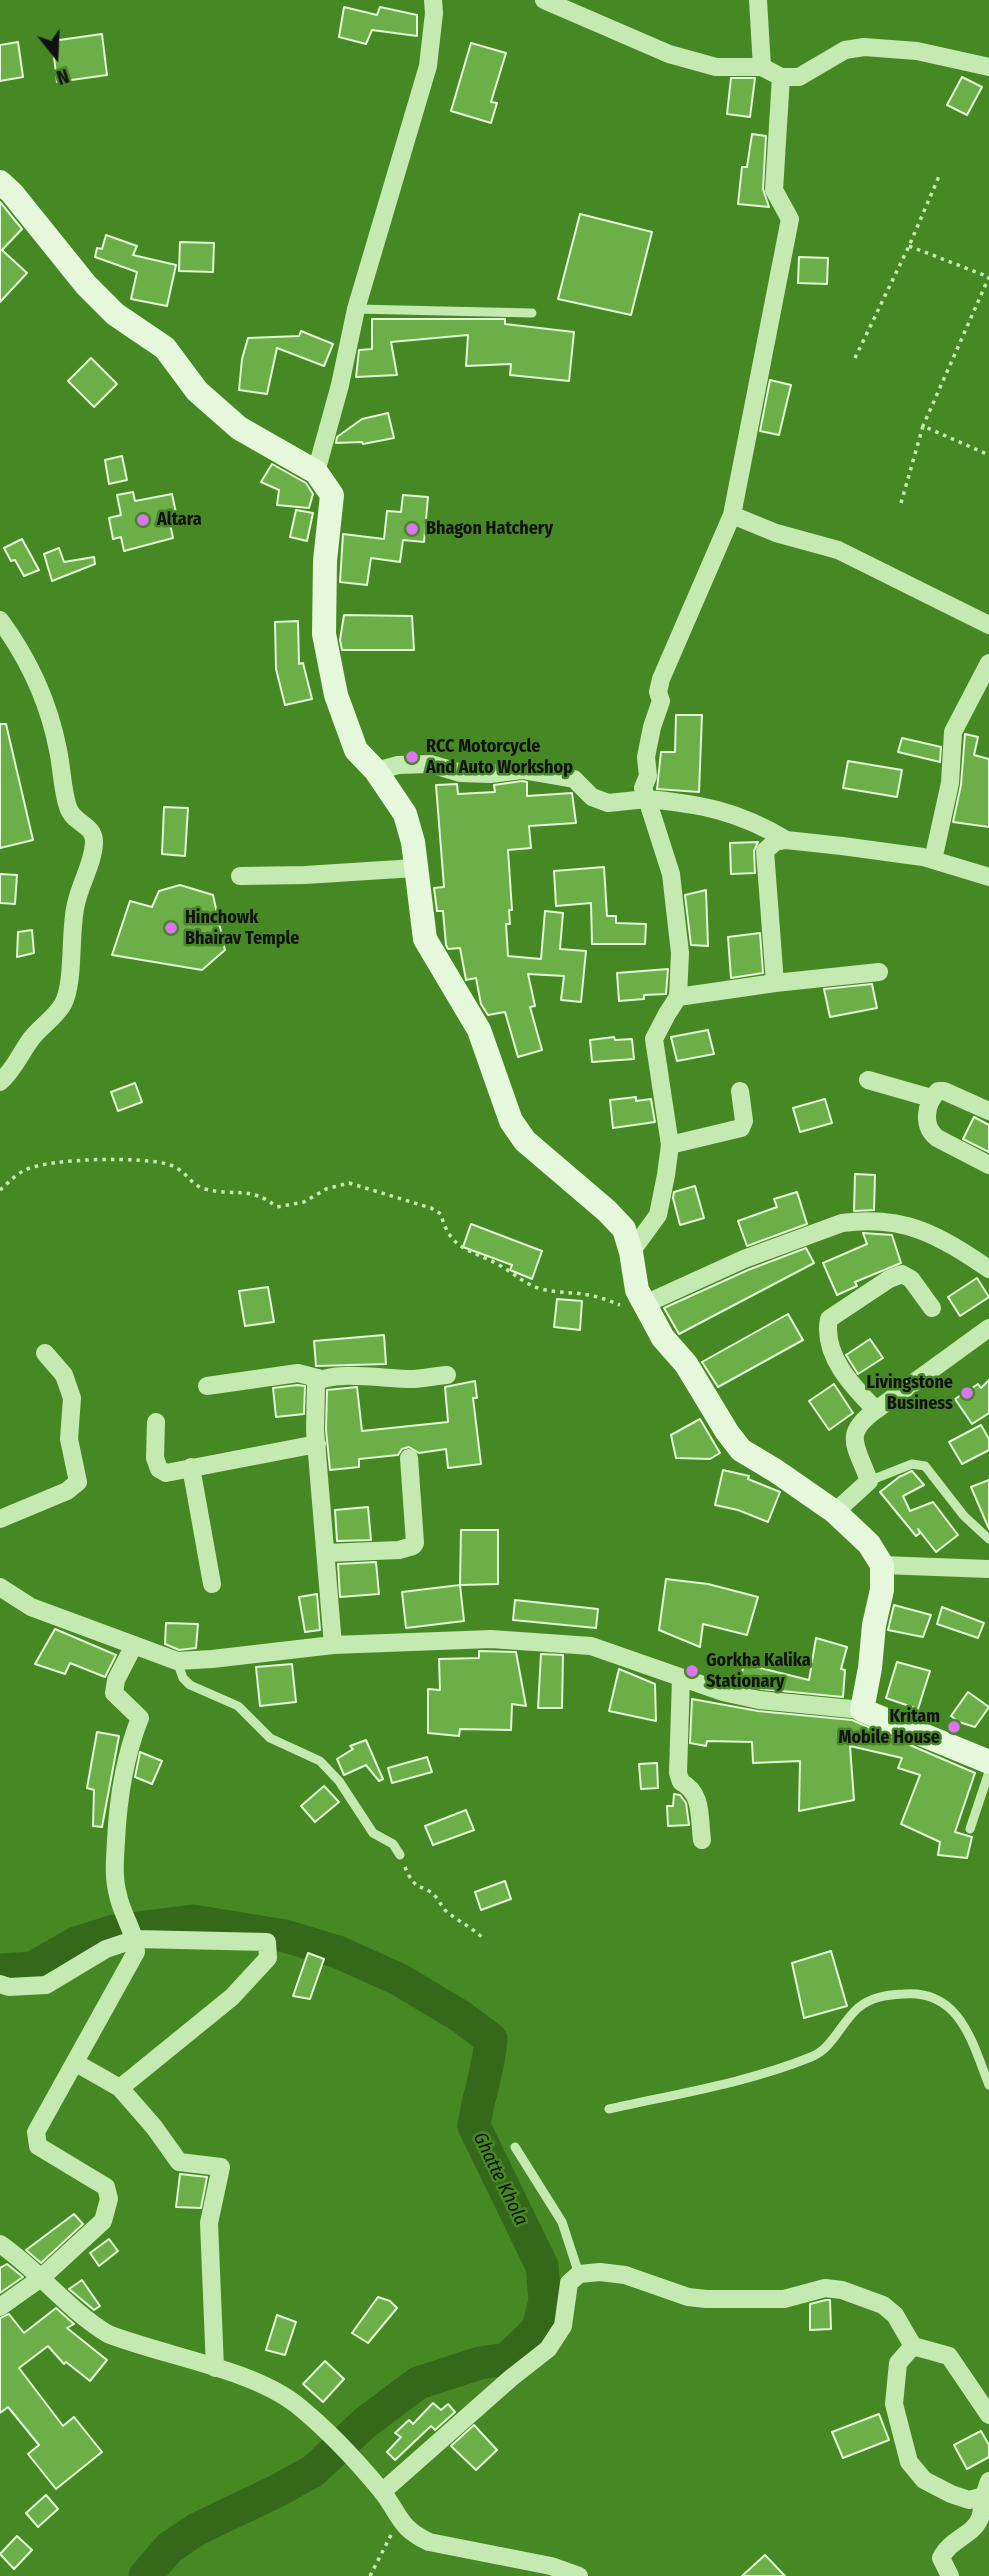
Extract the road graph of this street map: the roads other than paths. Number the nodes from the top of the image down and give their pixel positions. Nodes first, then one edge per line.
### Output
1 (433, 0) edge
2 (544, 0) edge
3 (758, 0) edge
4 (570, 6) edge
5 (762, 67) junction
6 (989, 67) edge
7 (780, 76) junction
8 (0, 183) edge
9 (356, 309) junction
10 (532, 313) dead end
11 (316, 472) junction
12 (732, 515) junction
13 (0, 620) edge
14 (989, 625) edge
15 (989, 663) edge
16 (376, 771) junction
17 (647, 799) junction
18 (786, 840) junction
19 (933, 860) junction
20 (415, 868) junction
21 (240, 876) dead end
22 (989, 877) edge
23 (879, 971) dead end
24 (775, 983) junction
25 (678, 997) junction
26 (868, 1080) dead end
27 (0, 1082) edge
28 (740, 1091) dead end
29 (931, 1098) junction
30 (989, 1111) edge
31 (670, 1145) junction
32 (989, 1165) edge
33 (631, 1252) junction
34 (989, 1269) edge
35 (645, 1304) junction
36 (932, 1308) dead end
37 (989, 1328) edge
38 (45, 1353) dead end
39 (447, 1375) dead end
40 (321, 1379) junction
41 (208, 1386) dead end
42 (876, 1410) junction
43 (156, 1422) dead end
44 (317, 1444) junction
45 (409, 1458) dead end
46 (191, 1467) junction
47 (869, 1481) junction
48 (835, 1513) junction
49 (0, 1519) edge
50 (989, 1539) edge
51 (326, 1553) junction
52 (882, 1565) junction
53 (989, 1569) edge
54 (212, 1584) dead end
55 (0, 1587) edge
56 (134, 1645) junction
57 (333, 1645) junction
58 (177, 1661) junction
59 (681, 1678) junction
60 (862, 1710) junction
61 (989, 1762) edge
62 (989, 1772) edge
63 (970, 1829) dead end
64 (702, 1840) dead end
65 (400, 1855) road end
66 (135, 1938) junction
67 (0, 1984) edge
68 (76, 2063) junction
69 (989, 2085) edge
70 (120, 2088) junction
71 (609, 2109) dead end
72 (515, 2147) dead end
73 (0, 2244) edge
74 (579, 2274) junction
75 (41, 2278) junction
76 (0, 2307) edge
77 (913, 2346) junction
78 (215, 2368) junction
79 (989, 2415) edge
80 (987, 2491) edge
81 (383, 2492) junction
82 (579, 2576) edge
83 (950, 2576) edge

1 - 9 street
2 - 4 street
3 - 5 street
4 - 5 street
5 - 7 street
6 - 7 street
7 - 12 street
8 - 11 street
9 - 10 lane
9 - 11 street
11 - 16 street
12 - 14 street
12 - 17 street
13 - 27 street
15 - 19 street
16 - 17 street
16 - 20 street
17 - 18 street
17 - 25 street
18 - 19 street
18 - 24 street
19 - 22 street
20 - 21 street
20 - 33 street
23 - 24 street
24 - 25 street
25 - 31 street
26 - 29 street
28 - 31 street
29 - 30 street
29 - 32 street
31 - 33 street
33 - 35 street
34 - 35 street
35 - 48 street
36 - 42 street
37 - 42 street
38 - 49 street
39 - 40 street
40 - 41 street
40 - 44 street
42 - 47 street
43 - 46 street
44 - 46 street
44 - 51 street
45 - 51 street
46 - 54 street
47 - 48 street
47 - 50 lane
48 - 52 street
51 - 57 street
52 - 53 street
52 - 60 street
55 - 56 street
56 - 58 street
56 - 66 street
57 - 58 street
57 - 59 street
58 - 65 lane
59 - 60 street
59 - 64 street
60 - 61 street
62 - 63 lane
66 - 67 street
66 - 68 street
66 - 70 street
68 - 70 street
68 - 75 street
69 - 71 lane
70 - 78 street
72 - 74 lane
73 - 75 street
74 - 77 street
74 - 81 street
75 - 76 street
75 - 78 street
77 - 79 street
77 - 80 street
78 - 81 street
80 - 83 street
81 - 82 street

